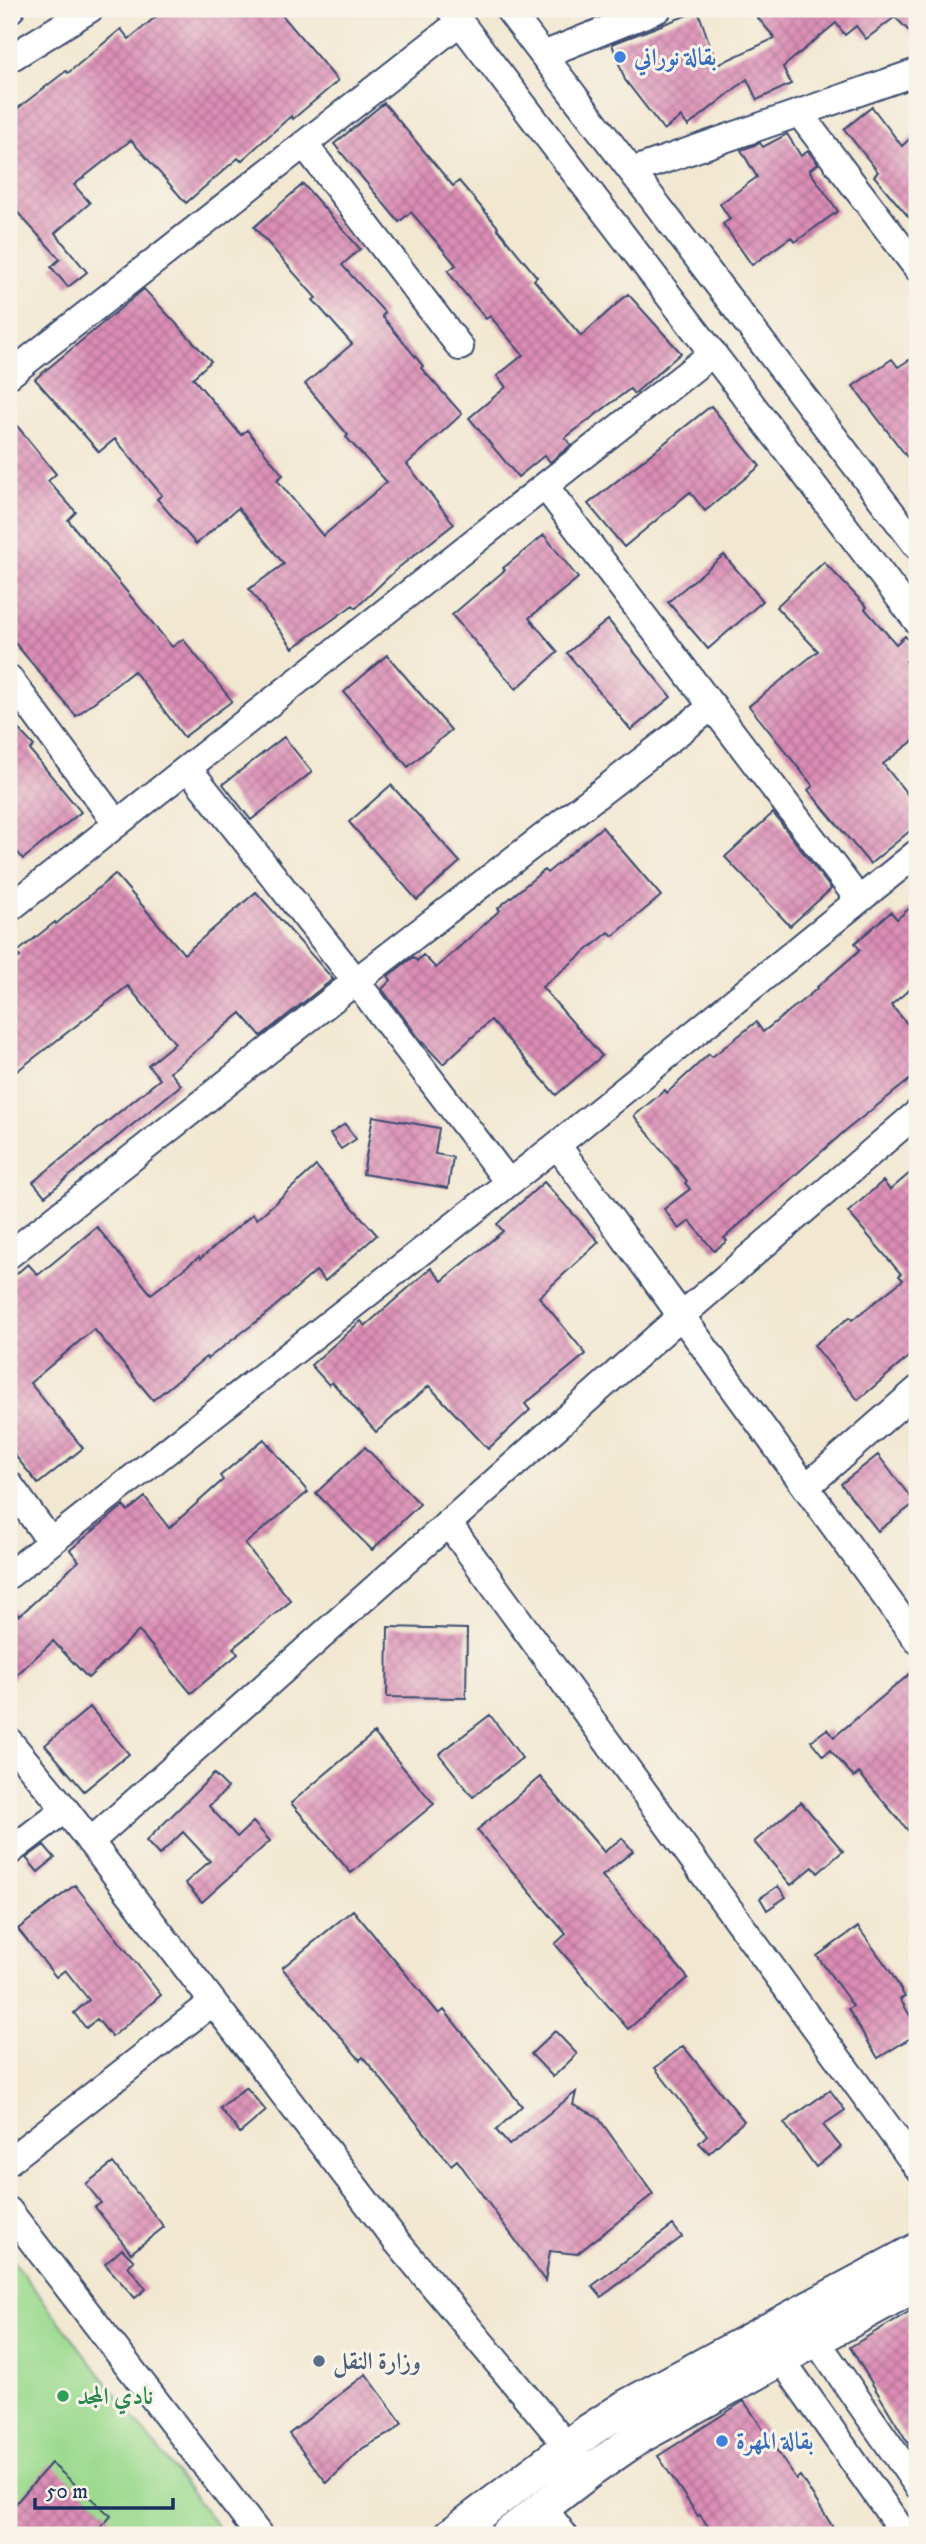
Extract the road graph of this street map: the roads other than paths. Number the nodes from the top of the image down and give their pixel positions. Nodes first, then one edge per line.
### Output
1 (90, 9) edge
2 (508, 9) edge
3 (657, 9) edge
4 (455, 15) edge
5 (543, 55) junction
6 (9, 59) edge
7 (917, 72) edge
8 (799, 113) junction
9 (304, 144) junction
10 (632, 172) junction
11 (917, 268) edge
12 (460, 347) dead end
13 (713, 353) junction
14 (9, 375) edge
15 (545, 486) junction
16 (917, 546) edge
17 (917, 621) edge
18 (9, 678) edge
19 (713, 706) junction
20 (188, 768) junction
21 (117, 824) junction
22 (917, 853) edge
23 (859, 900) junction
24 (9, 909) edge
25 (356, 981) junction
26 (917, 1113) edge
27 (557, 1145) junction
28 (508, 1182) junction
29 (9, 1255) edge
30 (681, 1316) junction
31 (917, 1390) edge
32 (9, 1484) edge
33 (806, 1487) junction
34 (449, 1523) junction
35 (51, 1542) junction
36 (9, 1575) edge
37 (909, 1612) edge
38 (917, 1640) edge
39 (9, 1741) edge
40 (65, 1809) junction
41 (90, 1842) junction
42 (9, 1852) edge
43 (213, 2002) junction
44 (9, 2161) edge
45 (917, 2167) edge
46 (9, 2211) edge
47 (917, 2249) edge
48 (917, 2284) edge
49 (807, 2327) junction
50 (772, 2346) junction
51 (568, 2447) junction
52 (917, 2485) edge
53 (543, 2507) junction
54 (259, 2535) edge
55 (451, 2535) edge
56 (507, 2535) edge
57 (564, 2535) edge
58 (905, 2535) edge

1 - 6 street
2 - 5 street
3 - 5 street
4 - 9 street
4 - 13 street
5 - 10 street
7 - 8 street
8 - 10 street
8 - 11 street
9 - 12 street
9 - 14 street
10 - 16 street
13 - 15 street
13 - 17 street
15 - 19 street
15 - 20 street
18 - 21 street
19 - 23 street
19 - 25 street
20 - 21 street
20 - 25 street
21 - 24 street
22 - 23 street
23 - 27 street
25 - 28 street
25 - 29 street
26 - 30 street
27 - 28 street
27 - 30 street
28 - 35 street
30 - 33 street
30 - 34 street
31 - 33 street
32 - 35 street
33 - 37 street
34 - 41 street
34 - 45 street
35 - 36 street
37 - 38 street
39 - 40 street
40 - 41 street
40 - 42 street
41 - 43 street
43 - 44 street
43 - 51 street
46 - 54 street
47 - 49 main road
48 - 49 main road
49 - 50 main road
49 - 52 street
50 - 51 main road
50 - 53 main road
50 - 58 street
51 - 55 main road
53 - 56 main road
53 - 57 street

